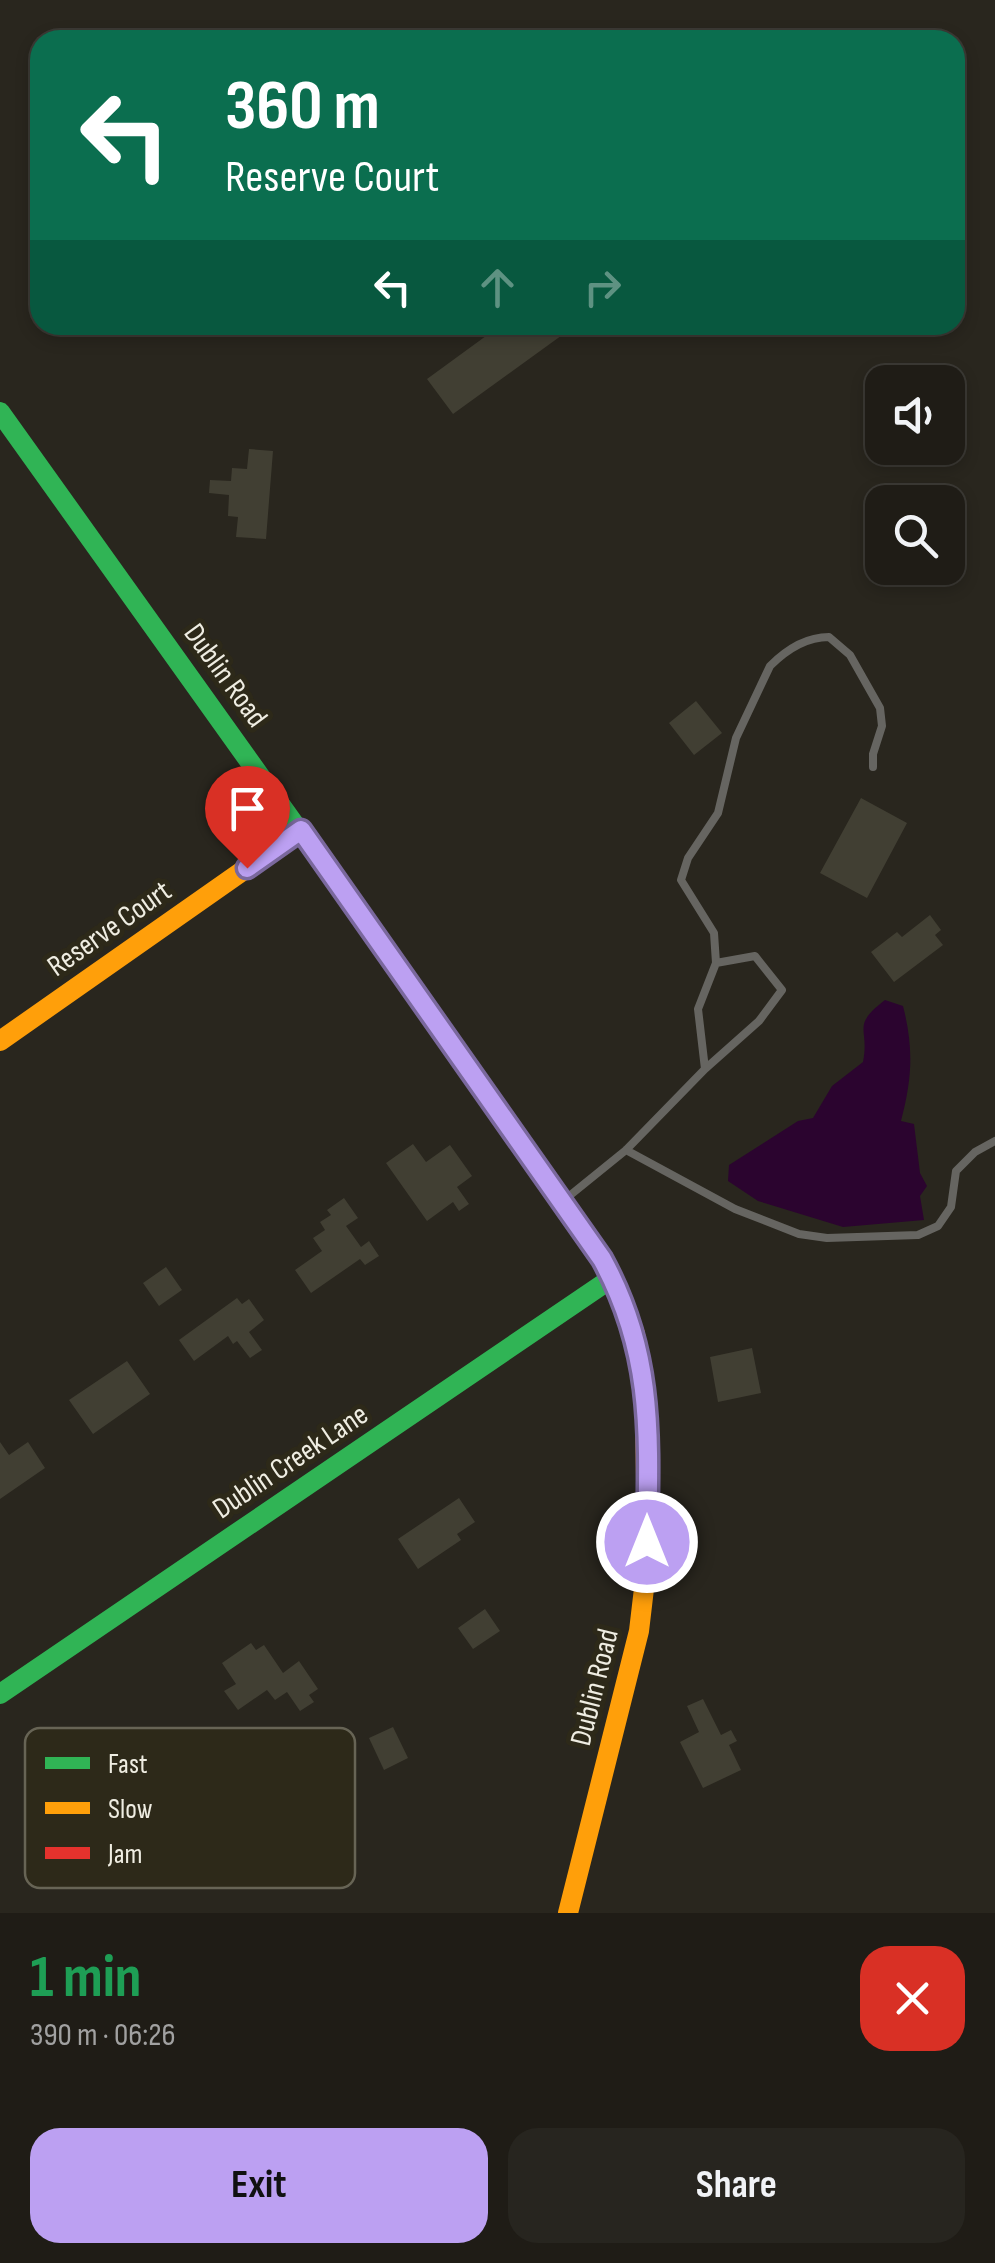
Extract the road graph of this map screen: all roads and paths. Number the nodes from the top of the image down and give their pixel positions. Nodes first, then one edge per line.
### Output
1 (0, 412) edge
2 (873, 767) dead end
3 (301, 830) junction
4 (716, 964) junction
5 (0, 1041) edge
6 (705, 1069) junction
7 (995, 1142) edge
8 (626, 1150) junction
9 (563, 1202) junction
10 (612, 1278) junction
11 (0, 1694) edge
12 (568, 1913) edge

1 - 3 street, Dublin Road
2 - 4 lane
3 - 5 street, Reserve Court
3 - 9 street, Dublin Road
4 - 6 lane
4 - 6 lane
6 - 8 lane
7 - 8 lane
8 - 9 lane
9 - 10 street, Dublin Road
10 - 11 street, Dublin Creek Lane
10 - 12 street, Dublin Road

